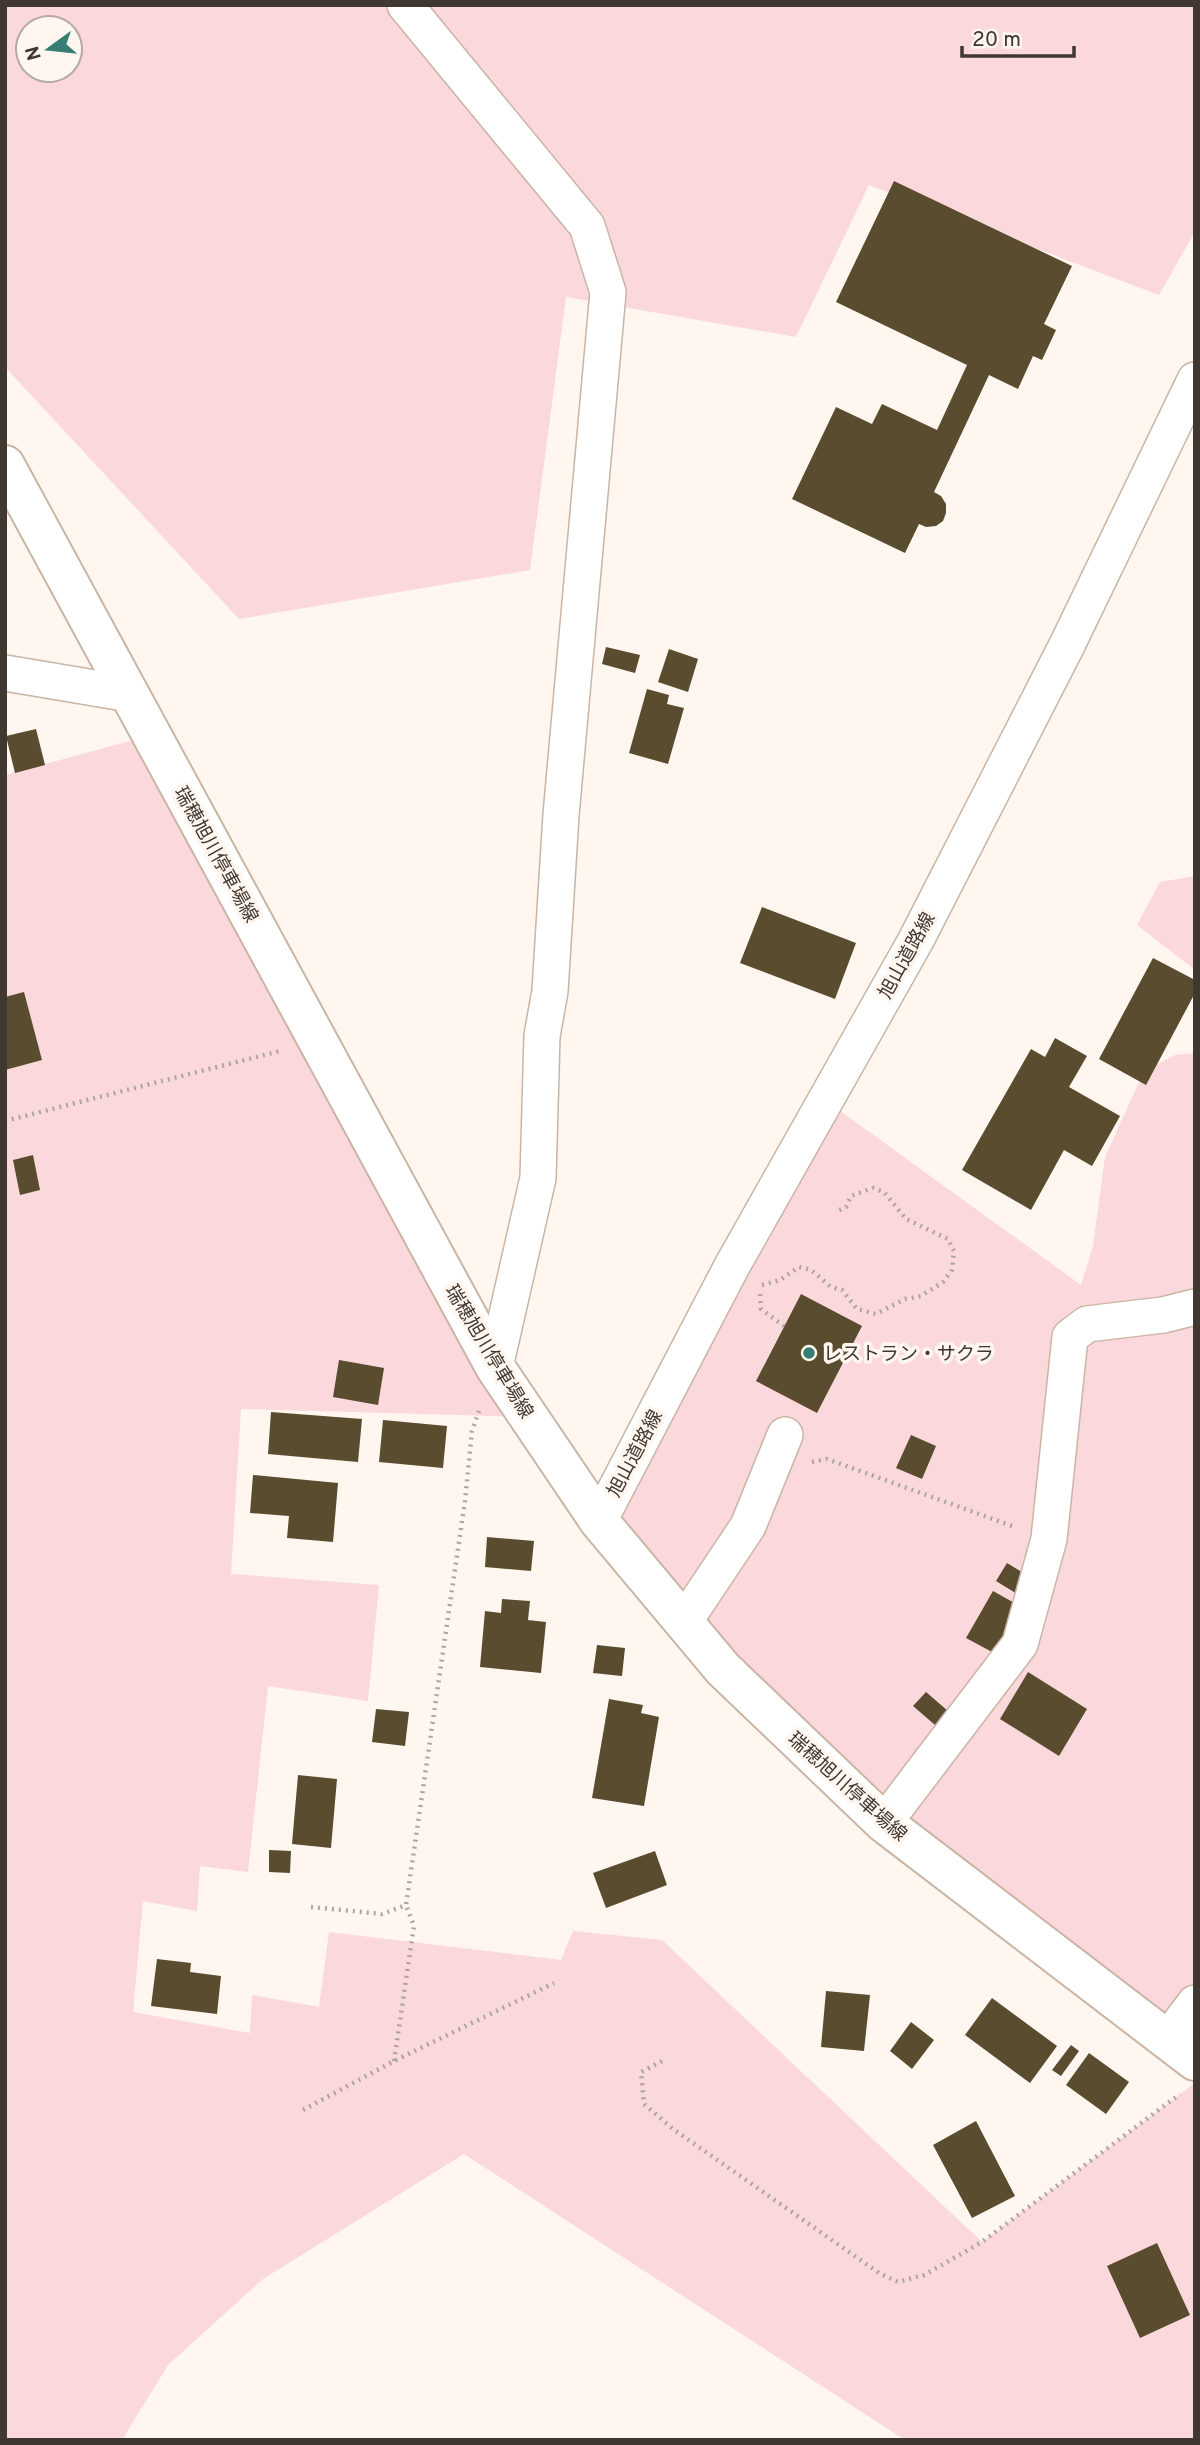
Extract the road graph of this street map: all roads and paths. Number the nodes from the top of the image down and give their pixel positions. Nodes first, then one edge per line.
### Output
1 (405, 5) edge
2 (1195, 380) edge
3 (5, 465) edge
4 (5, 673) edge
5 (130, 694) junction
6 (318, 1041) junction
7 (5, 1121) edge
8 (835, 1212) dead end
9 (757, 1285) dead end
10 (1195, 1307) edge
11 (495, 1367) junction
12 (785, 1435) dead end
13 (765, 1485) junction
14 (599, 1521) junction
15 (1049, 1539) junction
16 (684, 1622) junction
17 (884, 1823) junction
18 (406, 1905) junction
19 (311, 1907) dead end
20 (554, 1983) dead end
21 (1195, 2003) edge
22 (394, 2061) junction
23 (662, 2061) dead end
24 (1182, 2064) edge
25 (303, 2110) dead end

1 - 11 street
2 - 14 street, 旭山道路線
3 - 5 main road, 瑞穂旭川停車場線
4 - 5 street
5 - 6 main road, 瑞穂旭川停車場線
6 - 7 path
6 - 11 main road, 瑞穂旭川停車場線
8 - 9 path
10 - 15 street
11 - 14 main road, 瑞穂旭川停車場線
11 - 18 path
12 - 13 street
13 - 15 path
13 - 16 street
14 - 16 main road, 瑞穂旭川停車場線
15 - 17 street
16 - 17 main road, 瑞穂旭川停車場線
17 - 24 main road, 瑞穂旭川停車場線
18 - 19 path
18 - 22 path
20 - 22 path
21 - 24 street
22 - 25 path
23 - 24 path

